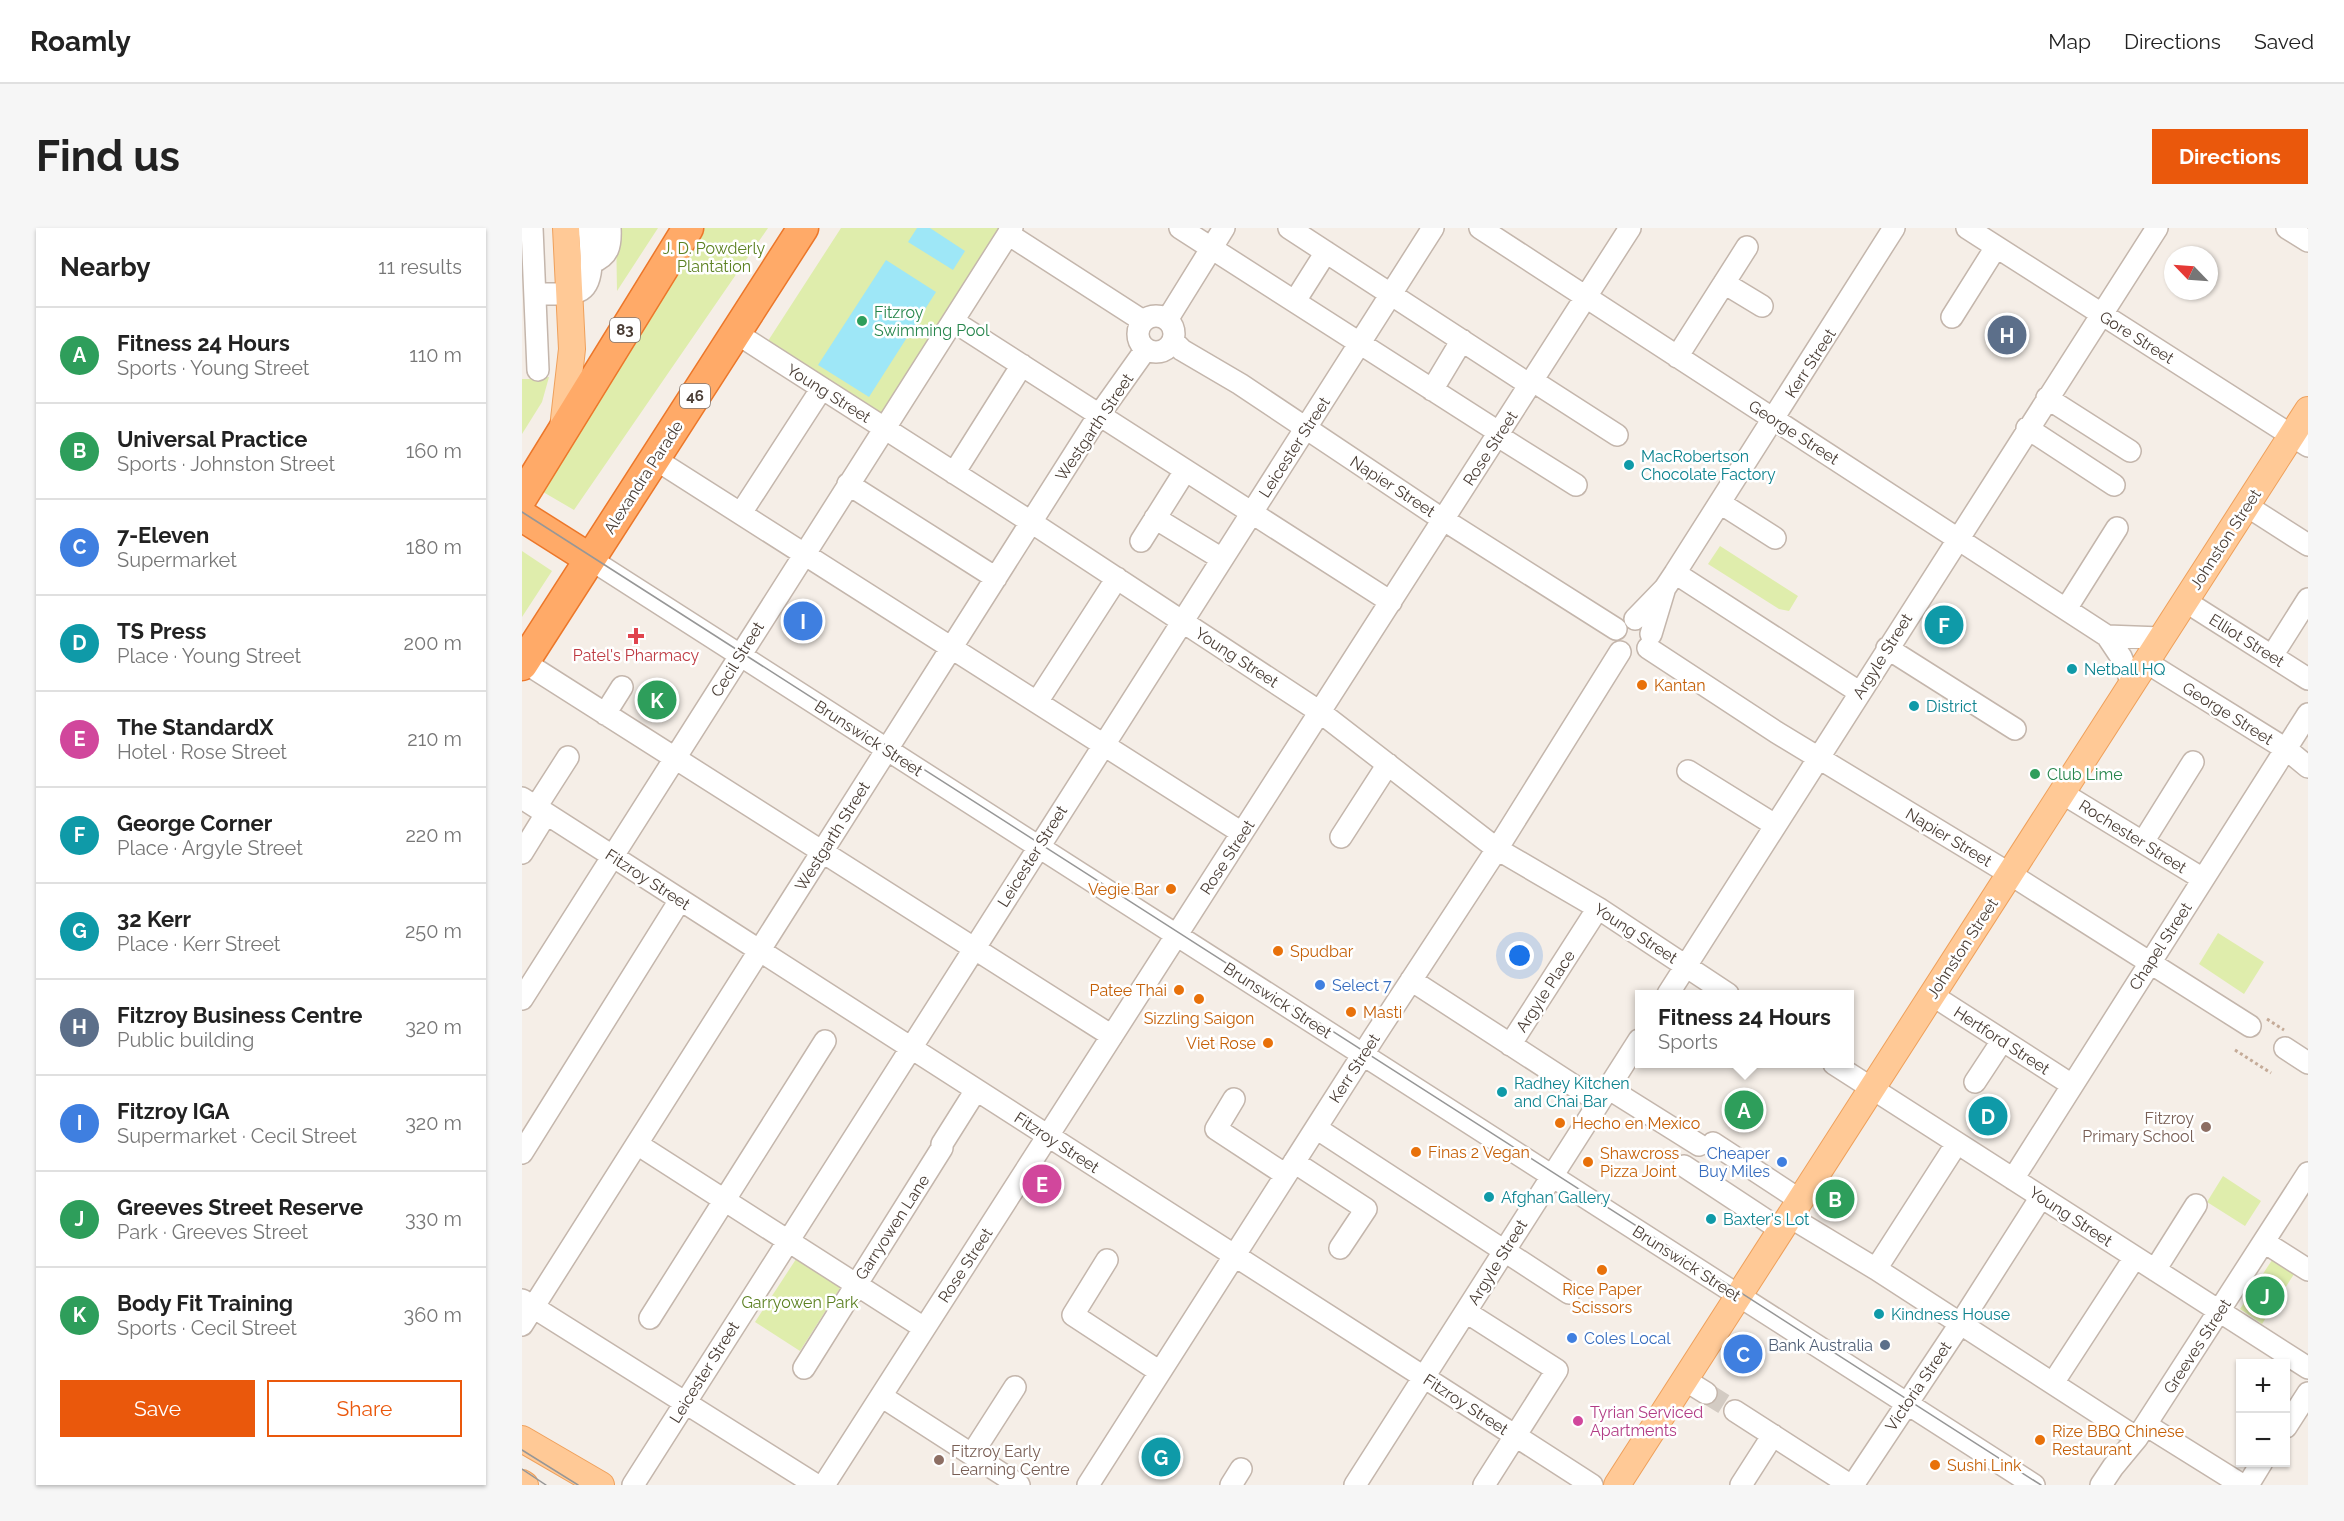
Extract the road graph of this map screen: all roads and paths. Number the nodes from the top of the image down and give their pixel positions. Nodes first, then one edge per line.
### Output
1 (532, 228) edge
2 (566, 228) edge
3 (589, 228) edge
4 (610, 228) edge
5 (688, 228) edge
6 (803, 228) edge
7 (1180, 228) edge
8 (1224, 228) edge
9 (1289, 228) edge
10 (1433, 228) edge
11 (1480, 228) edge
12 (1630, 228) edge
13 (1894, 228) edge
14 (1967, 228) edge
15 (2157, 228) edge
16 (2287, 228) edge
17 (1010, 231) edge
18 (2308, 241) edge
19 (1747, 246) dead end
20 (1213, 247) junction
21 (1996, 247) junction
22 (1326, 252) junction
23 (591, 263) junction
24 (1724, 282) junction
25 (570, 292) junction
26 (536, 294) junction
27 (1391, 294) junction
28 (1585, 299) junction
29 (1295, 300) junction
30 (1762, 306) dead end
31 (2101, 314) junction
32 (1952, 317) dead end
33 (953, 321) junction
34 (1143, 321) junction
35 (1170, 330) junction
36 (736, 333) junction
37 (1462, 340) junction
38 (1359, 344) junction
39 (1146, 349) junction
40 (1677, 357) junction
41 (1022, 365) junction
42 (537, 370) dead end
43 (1532, 383) junction
44 (822, 388) junction
45 (1432, 390) junction
46 (2047, 398) junction
47 (2308, 410) edge
48 (1099, 415) junction
49 (1774, 419) junction
50 (884, 428) junction
51 (2028, 428) junction
52 (1306, 429) junction
53 (562, 431) junction
54 (1499, 434) junction
55 (1617, 435) dead end
56 (2300, 441) edge
57 (2130, 451) dead end
58 (655, 459) junction
59 (1185, 471) junction
60 (954, 473) junction
61 (848, 484) junction
62 (2114, 484) dead end
63 (1576, 485) dead end
64 (522, 497) edge
65 (1720, 503) junction
66 (2247, 506) junction
67 (741, 513) junction
68 (1252, 513) junction
69 (522, 516) edge
70 (1155, 518) junction
71 (1445, 520) junction
72 (1031, 522) junction
73 (2117, 528) dead end
74 (1775, 538) dead end
75 (1958, 538) junction
76 (1141, 541) dead end
77 (2308, 545) edge
78 (804, 553) junction
79 (590, 559) junction
80 (1222, 559) junction
81 (996, 578) junction
82 (1117, 578) junction
83 (1670, 580) junction
84 (2308, 599) edge
85 (2185, 601) junction
86 (1391, 602) junction
87 (2066, 609) junction
88 (1182, 621) junction
89 (1625, 624) junction
90 (2107, 636) junction
91 (2161, 638) junction
92 (1649, 641) junction
93 (952, 647) junction
94 (1887, 648) junction
95 (1620, 652) junction
96 (740, 655) junction
97 (2272, 656) junction
98 (523, 664) edge
99 (2139, 673) junction
100 (2308, 679) edge
101 (622, 687) dead end
102 (1859, 692) junction
103 (1037, 702) junction
104 (1320, 712) junction
105 (605, 714) junction
106 (2308, 714) edge
107 (2014, 729) dead end
108 (1104, 744) junction
109 (886, 749) junction
110 (2286, 749) junction
111 (568, 757) dead end
112 (674, 758) junction
113 (1818, 758) junction
114 (2193, 762) dead end
115 (1388, 764) junction
116 (2308, 767) edge
117 (1688, 771) dead end
118 (2062, 793) junction
119 (535, 806) edge
120 (1775, 825) junction
121 (1242, 833) junction
122 (1341, 837) dead end
123 (2143, 842) junction
124 (1038, 847) junction
125 (1497, 849) junction
126 (822, 851) junction
127 (522, 853) edge
128 (612, 856) junction
129 (2010, 874) junction
130 (2203, 879) junction
131 (680, 900) junction
132 (1598, 908) junction
133 (1177, 935) junction
134 (973, 948) junction
135 (759, 950) junction
136 (2150, 962) junction
137 (1686, 966) junction
138 (1411, 980) junction
139 (1671, 990) edge
140 (1722, 990) edge
141 (1932, 995) junction
142 (522, 999) edge
143 (2255, 1021) joint
144 (1112, 1036) junction
145 (825, 1041) dead end
146 (2002, 1041) junction
147 (2289, 1042) joint
148 (1510, 1045) junction
149 (1635, 1046) edge
150 (910, 1047) junction
151 (2235, 1050) dead end
152 (1363, 1055) junction
153 (2308, 1063) edge
154 (1840, 1068) edge
155 (2271, 1073) dead end
156 (1975, 1082) dead end
157 (2072, 1085) junction
158 (1873, 1089) junction
159 (976, 1090) junction
160 (1604, 1095) junction
161 (1234, 1099) dead end
162 (1316, 1128) junction
163 (1048, 1136) junction
164 (1956, 1143) junction
165 (637, 1144) junction
166 (522, 1152) edge
167 (1684, 1166) dead end
168 (1290, 1168) junction
169 (1552, 1176) junction
170 (2307, 1176) edge
171 (2013, 1179) junction
172 (2041, 1197) junction
173 (725, 1200) junction
174 (2196, 1205) dead end
175 (1790, 1216) junction
176 (787, 1240) junction
177 (2264, 1242) junction
178 (1340, 1248) dead end
179 (1504, 1251) junction
180 (1234, 1256) junction
181 (2135, 1257) junction
182 (1107, 1260) dead end
183 (1876, 1269) junction
184 (2155, 1270) junction
185 (2308, 1270) edge
186 (855, 1284) junction
187 (1569, 1293) dead end
188 (1738, 1296) junction
189 (528, 1304) edge
190 (1470, 1306) junction
191 (2219, 1311) junction
192 (650, 1318) dead end
193 (1960, 1324) junction
194 (522, 1325) edge
195 (924, 1328) junction
196 (804, 1368) dead end
197 (2308, 1368) edge
198 (1160, 1372) junction
199 (1424, 1377) junction
200 (1685, 1380) junction
201 (2053, 1383) junction
202 (1014, 1387) dead end
203 (1706, 1393) tunnel mouth
204 (2308, 1393) edge
205 (881, 1396) junction
206 (685, 1402) junction
207 (1906, 1403) junction
208 (1735, 1411) tunnel mouth
209 (2290, 1421) edge
210 (2141, 1431) junction
211 (1773, 1435) junction
212 (1515, 1436) junction
213 (522, 1439) edge
214 (972, 1454) junction
215 (2259, 1467) edge
216 (601, 1485) edge
217 (633, 1485) edge
218 (816, 1485) edge
219 (824, 1485) edge
220 (1019, 1485) edge
221 (1088, 1485) edge
222 (1355, 1485) edge
223 (1484, 1485) edge
224 (1592, 1485) edge
225 (1617, 1485) edge
226 (1741, 1485) edge
227 (1852, 1485) edge
228 (2034, 1485) edge
229 (2101, 1485) edge
230 (2242, 1485) edge
231 (2248, 1485) edge

1 - 26 street
2 - 25 main road
3 - 23 street
4 - 23 street
5 - 53 highway, 83
6 - 36 highway, Alexandra Parade / 46
7 - 20 street
8 - 20 street
9 - 22 street
10 - 27 street, Leicester Street
11 - 28 street, George Street
12 - 28 street, Rose Street
13 - 49 street, Kerr Street
14 - 21 street, Gore Street
15 - 31 street, Argyle Street
16 - 18 street
17 - 33 street, Cecil Street
17 - 34 street
19 - 24 street
20 - 29 street
20 - 35 street
21 - 31 street, Gore Street
21 - 32 street
22 - 27 street
22 - 29 street
23 - 25 street
24 - 30 street
24 - 40 street
25 - 26 street
25 - 53 main road
26 - 42 street
27 - 37 street
27 - 38 street, Leicester Street
28 - 40 street, George Street
28 - 43 street, Rose Street
29 - 38 street
31 - 46 street, Argyle Street
31 - 56 street, Gore Street
33 - 41 street
33 - 50 street, Cecil Street
34 - 35 street
34 - 39 street
35 - 39 street
35 - 52 street, Napier Street
36 - 44 street, Young Street
36 - 58 highway, Alexandra Parade / 46
37 - 43 street
37 - 45 street
38 - 45 street
38 - 52 street, Leicester Street
39 - 48 street, Westgarth Street
40 - 49 street, George Street
41 - 48 street
41 - 60 street
43 - 54 street, Rose Street
43 - 55 street
44 - 50 street, Young Street
44 - 67 street
45 - 54 street
46 - 51 street, Argyle Street
46 - 57 street
47 - 56 main road, Johnston Street
48 - 59 street
48 - 72 street, Westgarth Street
49 - 65 street, Kerr Street
49 - 75 street, George Street
50 - 60 street, Young Street
50 - 61 street, Cecil Street
51 - 62 street
51 - 75 street, Argyle Street
52 - 68 street, Leicester Street
52 - 71 street, Napier Street
53 - 64 highway
54 - 63 street
54 - 71 street, Rose Street
56 - 66 main road, Johnston Street
58 - 67 street
58 - 79 highway, Alexandra Parade / 46
59 - 68 street
59 - 70 street
60 - 72 street, Young Street
61 - 78 street, Cecil Street
61 - 81 street
65 - 74 street
65 - 83 street, Kerr Street
66 - 77 street
66 - 85 main road, Johnston Street
67 - 78 street
68 - 80 street, Leicester Street
68 - 86 street
69 - 79 highway, Brunswick Street
70 - 76 street
70 - 80 street
71 - 86 street, Rose Street
71 - 89 street, Napier Street
72 - 81 street, Westgarth Street
72 - 82 street, Young Street
73 - 87 street
75 - 87 street, George Street
75 - 94 street, Argyle Street
78 - 93 street
78 - 96 street, Cecil Street
79 - 96 street, Brunswick Street
79 - 98 highway, Alexandra Parade / 46
80 - 88 street, Leicester Street
81 - 93 street, Westgarth Street
82 - 88 street, Young Street
82 - 103 street
83 - 89 street, Kerr Street
83 - 92 street, Kerr Street
83 - 102 street
84 - 97 street
85 - 91 main road, Johnston Street
85 - 97 street, Elliot Street
86 - 104 street, Rose Street
87 - 90 street, George Street
88 - 104 street, Young Street
88 - 108 street, Leicester Street
89 - 92 street
89 - 95 street
90 - 91 street
90 - 99 street, George Street
91 - 99 main road, Johnston Street
92 - 95 street
92 - 113 street, Napier Street
93 - 103 street
93 - 109 street, Westgarth Street
94 - 102 street, Argyle Street
94 - 107 street
95 - 125 street, Kerr Street
96 - 109 street, Brunswick Street
96 - 112 street, Cecil Street
97 - 100 street, Elliot Street
98 - 105 street
99 - 110 street, George Street
99 - 118 main road, Johnston Street
101 - 105 street
102 - 113 street, Argyle Street
103 - 108 street
104 - 115 street, Young Street
104 - 121 street, Rose Street
105 - 112 street
106 - 110 street, Chapel Street
108 - 121 street
108 - 124 street, Leicester Street
109 - 124 street, Brunswick Street
109 - 126 street, Westgarth Street
110 - 116 street, George Street
110 - 130 street, Chapel Street
111 - 119 street
112 - 126 street
112 - 128 street, Cecil Street
113 - 120 street, Argyle Street
113 - 129 street, Napier Street
114 - 123 street
115 - 122 street
115 - 125 street, Young Street
117 - 120 street
118 - 123 street, Rochester Street
118 - 129 main road, Johnston Street
119 - 127 street
119 - 128 street, Fitzroy Street
120 - 137 street, Argyle Street
121 - 133 street, Rose Street
123 - 130 street, Rochester Street
124 - 133 street, Brunswick Street
124 - 134 street, Leicester Street
125 - 132 street, Young Street
125 - 138 street, Kerr Street
126 - 134 street
126 - 135 street, Westgarth Street
128 - 131 street, Fitzroy Street
128 - 142 street, Cecil Street
129 - 136 street, Napier Street
129 - 141 main road, Johnston Street
130 - 136 street, Chapel Street
131 - 135 street, Fitzroy Street
131 - 166 street
132 - 137 street, Young Street
132 - 148 street, Argyle Place
133 - 144 street, Rose Street
133 - 152 street, Brunswick Street
134 - 144 street
134 - 150 street, Leicester Street
135 - 150 street, Fitzroy Street
135 - 165 street, Westgarth Street
136 - 143 street, Napier Street
136 - 157 street, Chapel Street
137 - 139 street, Argyle Street
137 - 140 street, Young Street
138 - 148 street
138 - 152 street, Kerr Street
141 - 146 street, Hertford Street
141 - 158 main road, Johnston Street
143 - 147 path
144 - 163 street, Rose Street
145 - 173 street
146 - 156 street
146 - 157 street, Hertford Street
147 - 153 street
148 - 160 street, Argyle Place
149 - 160 street, Argyle Street
150 - 159 street, Fitzroy Street
150 - 176 street, Leicester Street
151 - 155 path
152 - 162 street, Kerr Street
152 - 169 street, Brunswick Street
154 - 158 street, Young Street
157 - 171 street, Chapel Street
158 - 164 street, Young Street
158 - 175 main road, Johnston Street
159 - 163 street, Fitzroy Street
159 - 186 street, Garryowen Lane
160 - 169 street, Argyle Street
160 - 175 street, Argyle Place
161 - 168 street
162 - 168 street, Kerr Street
162 - 179 street
163 - 180 street, Fitzroy Street
163 - 195 street, Rose Street
164 - 171 street, Young Street
164 - 183 street
165 - 173 street
165 - 189 street, Westgarth Street
167 - 175 street
168 - 178 street
168 - 180 street, Kerr Street
169 - 179 street, Argyle Street
169 - 188 street, Brunswick Street
170 - 177 street, Greeves Street
171 - 172 street, Young Street
172 - 181 street, Young Street
172 - 193 street, Victoria Street
173 - 176 street
173 - 192 street
174 - 184 street
175 - 183 street
175 - 188 main road, Johnston Street
176 - 186 street
176 - 206 street, Leicester Street
177 - 185 street
177 - 191 street, Greeves Street
179 - 187 street
179 - 190 street, Argyle Street
180 - 198 street, Kerr Street
180 - 199 street, Fitzroy Street
181 - 184 street, Young Street
181 - 201 street
182 - 198 street
183 - 193 street
184 - 191 street, Young Street
186 - 195 street
186 - 196 street, Garryowen Lane
188 - 200 main road, Johnston Street
188 - 207 street, Brunswick Street
189 - 194 street, Westgarth Street
189 - 206 street
190 - 199 street, Argyle Street
190 - 212 street
191 - 197 street, Young Street
191 - 210 street, Greeves Street
193 - 201 street
193 - 207 street, Victoria Street
195 - 205 street, Rose Street
198 - 221 street, Kerr Street
199 - 212 street, Fitzroy Street
199 - 222 street, Argyle Street
200 - 203 street
200 - 225 main road, Johnston Street
201 - 210 street
202 - 214 street
204 - 209 street
205 - 214 street
205 - 219 street, Rose Street
206 - 217 street, Leicester Street
206 - 218 street
207 - 227 street, Victoria Street
207 - 228 street, Brunswick Street
208 - 211 street
210 - 229 street, Greeves Street
210 - 230 street
211 - 226 street
211 - 227 street
212 - 223 street
212 - 224 street, Fitzroy Street
213 - 216 main road
214 - 220 street
215 - 231 street

